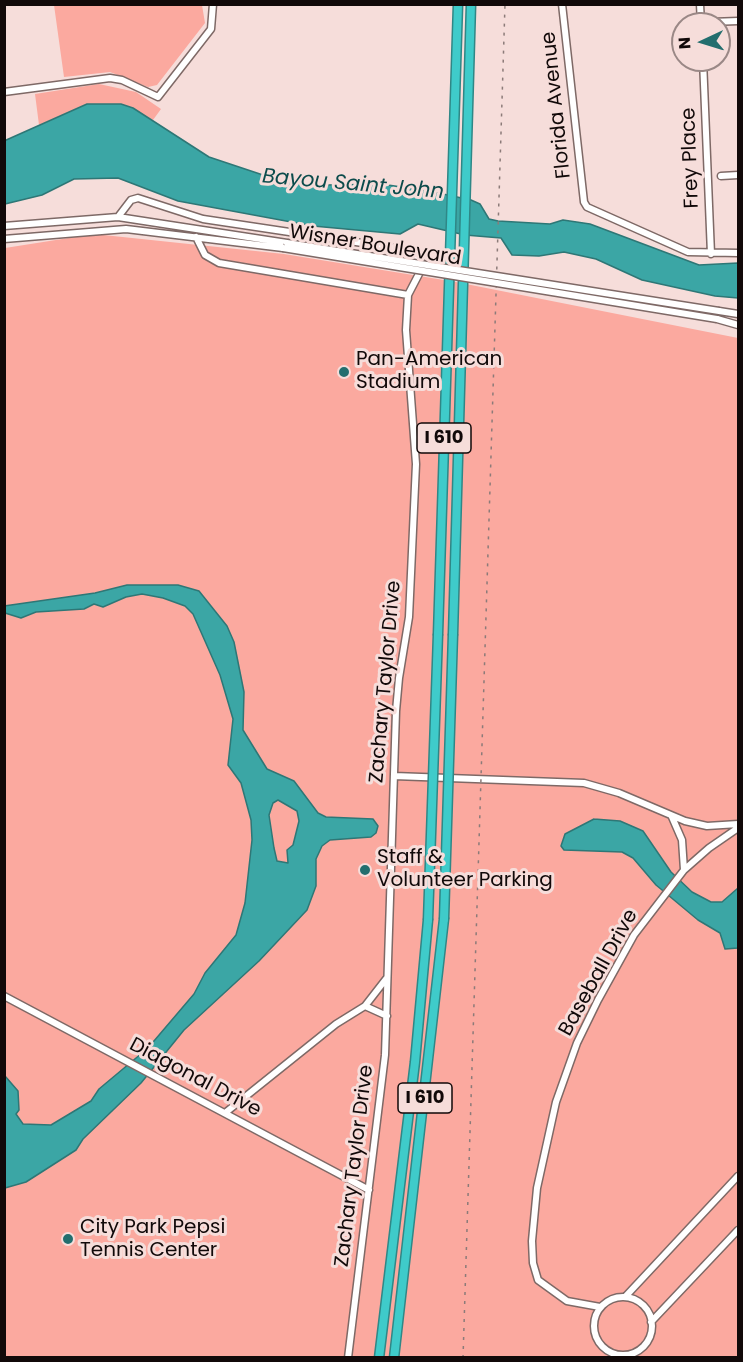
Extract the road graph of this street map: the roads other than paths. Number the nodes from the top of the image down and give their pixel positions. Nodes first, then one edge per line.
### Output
1 (213, 4) edge
2 (458, 4) edge
3 (471, 4) edge
4 (562, 4) edge
5 (703, 72) edge
6 (4, 92) edge
7 (738, 175) edge
8 (720, 176) dead end
9 (127, 204) junction
10 (118, 217) junction
11 (134, 218) junction
12 (67, 220) junction
13 (4, 226) edge
14 (67, 232) junction
15 (196, 237) junction
16 (4, 238) edge
17 (213, 240) junction
18 (285, 245) junction
19 (738, 253) edge
20 (711, 254) junction
21 (205, 255) junction
22 (408, 295) junction
23 (738, 314) edge
24 (738, 325) edge
25 (394, 776) junction
26 (672, 817) junction
27 (738, 826) edge
28 (682, 873) junction
29 (387, 979) junction
30 (4, 996) edge
31 (365, 1006) junction
32 (387, 1016) junction
33 (225, 1113) junction
34 (738, 1176) edge
35 (369, 1190) junction
36 (738, 1230) edge
37 (626, 1297) junction
38 (600, 1307) junction
39 (651, 1322) junction
40 (638, 1354) edge
41 (348, 1358) edge
42 (379, 1358) edge
43 (394, 1358) edge

1 - 6 street
2 - 42 highway, I 610, bridge
3 - 43 highway, I 610, bridge
4 - 20 street, Florida Avenue
5 - 20 street, Frey Place
7 - 8 street
9 - 10 street
9 - 11 street
9 - 22 street, Zachary Taylor Drive
10 - 11 street, Wisner Boulevard
10 - 12 street, Wisner Boulevard
11 - 18 street, Wisner Boulevard
12 - 13 street, Wisner Boulevard
12 - 14 street
14 - 15 street, Wisner Boulevard
14 - 16 street, Wisner Boulevard
15 - 17 street, Wisner Boulevard
15 - 21 street
17 - 18 street, Wisner Boulevard
17 - 21 street
18 - 23 street, Wisner Boulevard, bridge
18 - 24 street, Wisner Boulevard, bridge
19 - 20 street
21 - 22 street
22 - 25 street, Zachary Taylor Drive
25 - 26 street
25 - 29 street, Zachary Taylor Drive
26 - 27 street
26 - 28 street
27 - 28 street, Baseball Drive
28 - 38 street, Baseball Drive
29 - 31 street
29 - 32 street, Zachary Taylor Drive
30 - 33 street, Diagonal Drive
31 - 32 street
31 - 33 street
32 - 35 street, Zachary Taylor Drive
33 - 35 street, Diagonal Drive
34 - 37 street
35 - 41 street, Zachary Taylor Drive
36 - 39 street
37 - 38 street
37 - 39 street
38 - 40 street
39 - 40 street

